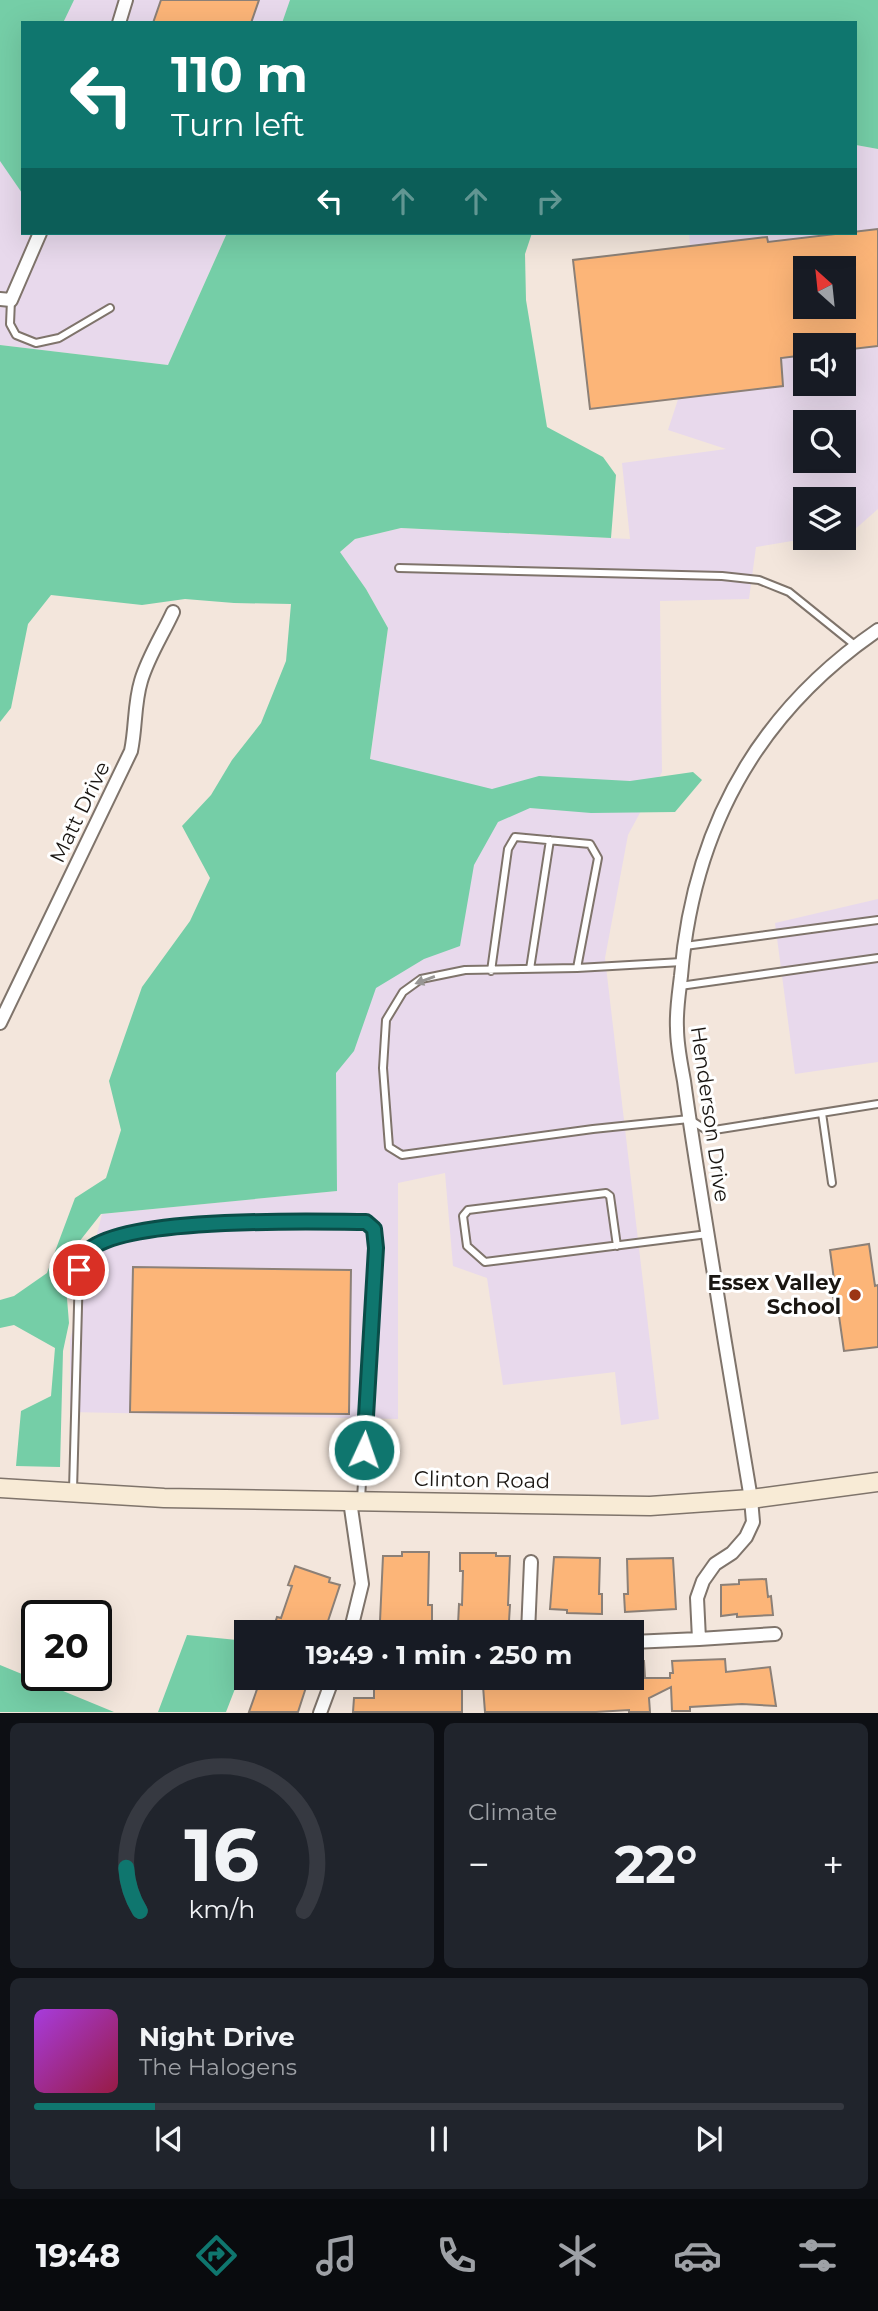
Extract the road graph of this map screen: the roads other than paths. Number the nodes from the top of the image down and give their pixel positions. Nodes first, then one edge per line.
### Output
1 (127, 0) edge
2 (120, 21) edge
3 (39, 235) edge
4 (6, 299) edge
5 (110, 308) dead end
6 (399, 568) dead end
7 (173, 612) dead end
8 (878, 630) edge
9 (856, 646) junction
10 (550, 840) junction
11 (878, 920) edge
12 (683, 946) junction
13 (878, 958) edge
14 (682, 962) junction
15 (577, 968) junction
16 (530, 970) junction
17 (491, 971) junction
18 (680, 986) junction
19 (0, 1023) edge
20 (878, 1104) edge
21 (822, 1113) junction
22 (690, 1119) junction
23 (832, 1183) dead end
24 (708, 1234) junction
25 (617, 1246) junction
26 (878, 1482) edge
27 (0, 1488) edge
28 (73, 1493) junction
29 (751, 1499) junction
30 (356, 1501) junction
31 (531, 1562) dead end
32 (353, 1620) edge
33 (529, 1620) edge
34 (775, 1634) dead end
35 (699, 1639) junction
36 (644, 1641) edge
37 (329, 1690) edge
38 (320, 1713) edge

1 - 2 street
3 - 4 street
4 - 5 lane
6 - 9 lane
7 - 19 street, Matt Drive
8 - 9 street, Henderson Drive
9 - 12 street, Henderson Drive
10 - 15 lane
10 - 16 lane
10 - 17 lane
11 - 12 lane
12 - 14 street, Henderson Drive
13 - 18 lane
14 - 15 lane
14 - 18 street, Henderson Drive
15 - 16 lane
16 - 17 lane
17 -> 22 lane
18 - 22 street, Henderson Drive
20 - 21 lane
21 - 22 lane
21 - 23 lane
22 - 24 street, Henderson Drive
24 - 25 lane
24 - 29 street, Henderson Drive
25 - 25 lane
26 - 29 street, Clinton Road
27 - 28 street, Clinton Road
28 - 30 street, Clinton Road
28 - 30 lane
29 - 30 street, Clinton Road
29 - 35 street, Henderson Drive
30 - 32 street
31 - 33 street
34 - 35 street
35 - 36 street
37 - 38 street

